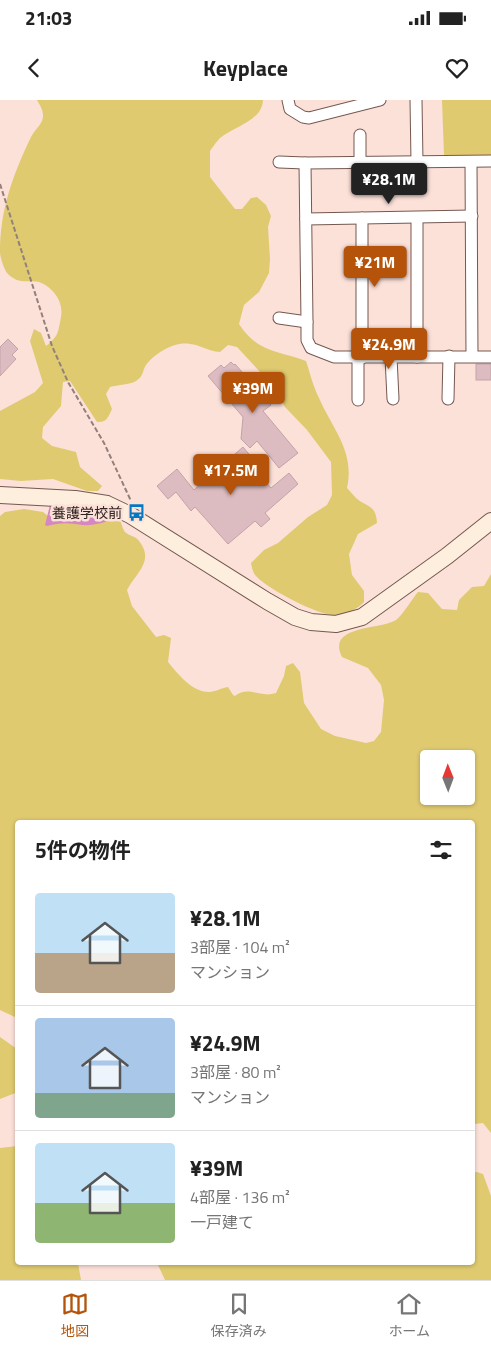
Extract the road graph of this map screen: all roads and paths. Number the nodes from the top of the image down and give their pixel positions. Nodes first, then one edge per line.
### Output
1 (288, 100) edge
2 (380, 100) edge
3 (416, 100) edge
4 (360, 135) dead end
5 (280, 162) dead end
6 (416, 162) junction
7 (471, 162) junction
8 (491, 162) edge
9 (306, 163) junction
10 (360, 163) junction
11 (0, 184) edge
12 (472, 216) junction
13 (362, 218) junction
14 (417, 218) junction
15 (306, 219) junction
16 (279, 318) dead end
17 (306, 322) junction
18 (448, 356) junction
19 (472, 356) junction
20 (391, 357) junction
21 (417, 357) junction
22 (491, 357) edge
23 (360, 358) junction
24 (393, 399) dead end
25 (448, 399) dead end
26 (358, 400) dead end
27 (0, 495) edge
28 (126, 513) junction
29 (491, 520) edge

1 - 2 street
3 - 6 street
4 - 10 street
5 - 9 street
6 - 7 street
6 - 10 street
7 - 8 street
7 - 12 street
9 - 10 street
9 - 15 street
11 - 28 path
12 - 14 street
12 - 19 street
13 - 14 street
13 - 15 street
13 - 23 street
14 - 21 street
15 - 17 street
16 - 17 street
17 - 23 street
18 - 19 street
18 - 21 street
18 - 25 street
19 - 22 street
20 - 21 street
20 - 23 street
20 - 24 street
23 - 26 street
27 - 28 street
28 - 29 street

